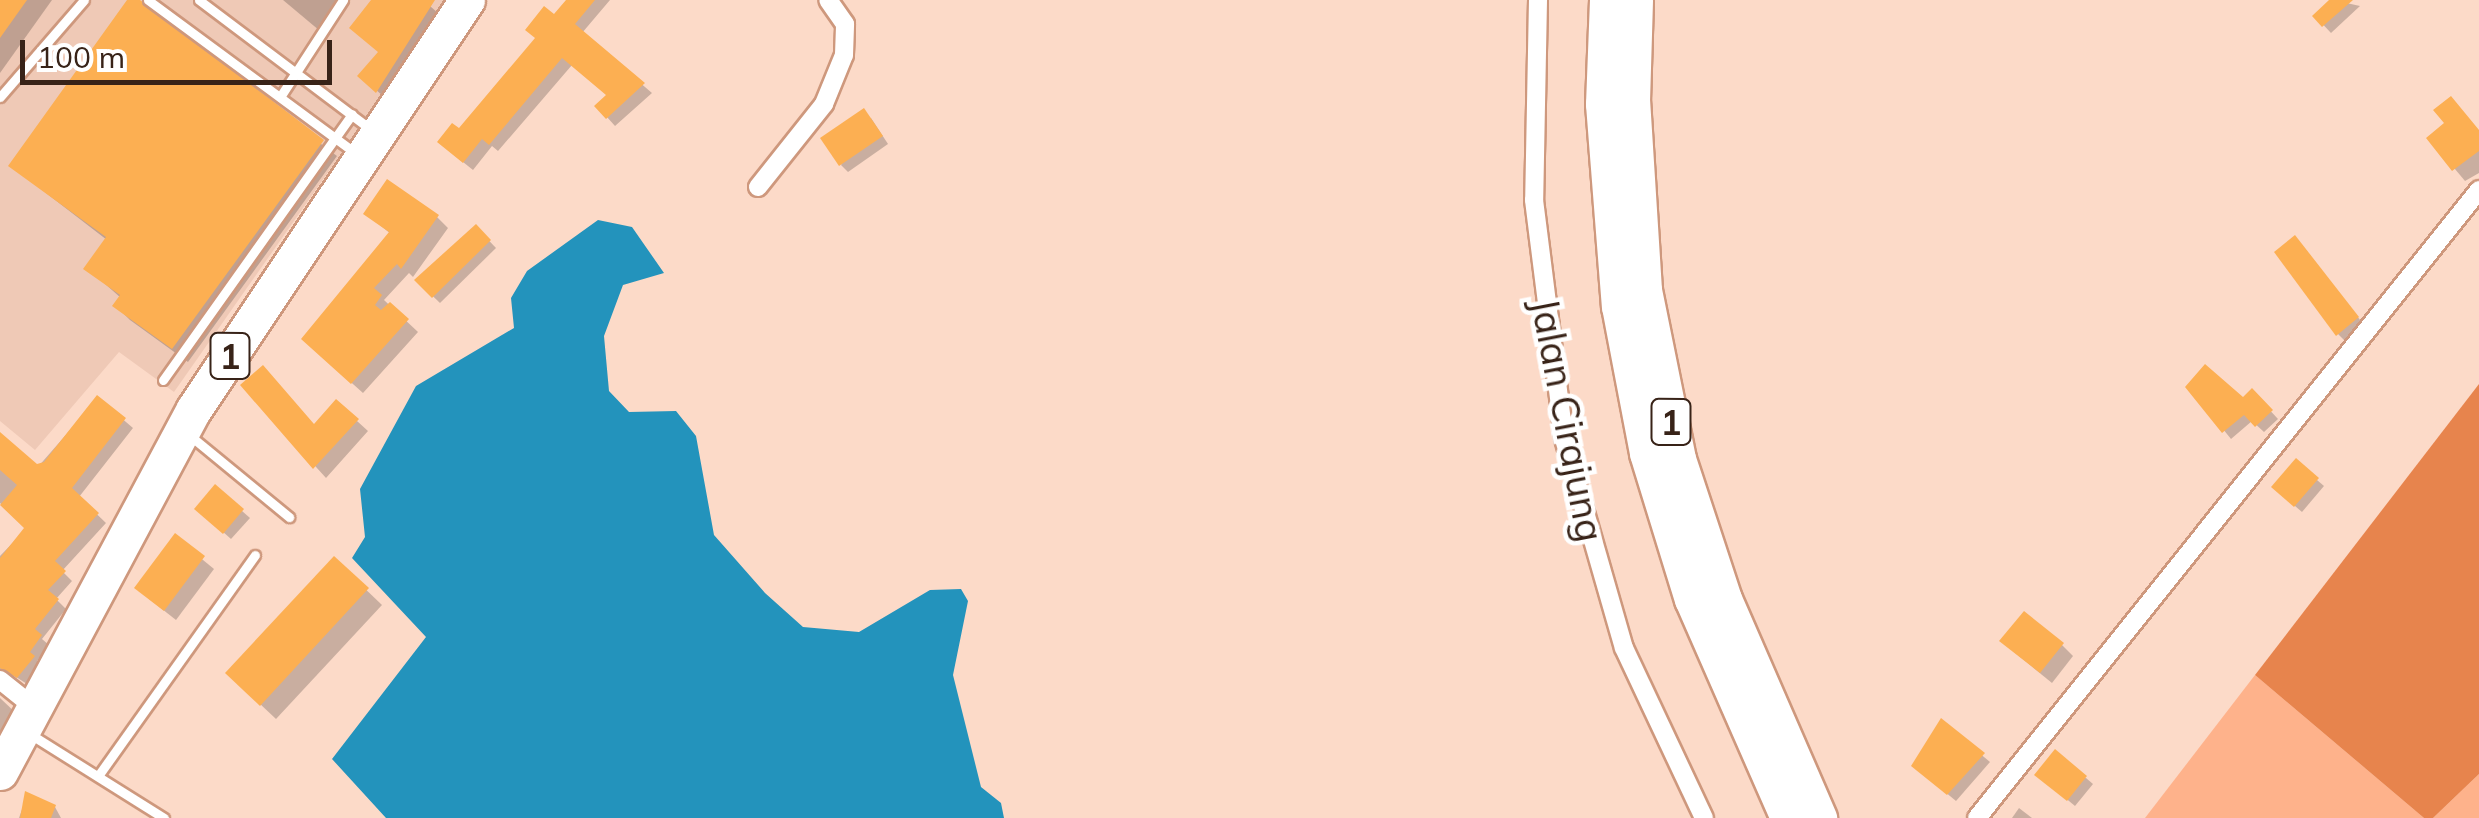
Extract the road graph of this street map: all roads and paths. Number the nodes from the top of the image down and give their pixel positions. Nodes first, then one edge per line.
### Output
1 (84, 0) edge
2 (148, 0) edge
3 (200, 0) edge
4 (343, 0) edge
5 (466, 0) edge
6 (828, 0) edge
7 (1538, 0) edge
8 (1607, 0) edge
9 (1635, 0) edge
10 (298, 72) junction
11 (280, 96) junction
12 (0, 97) edge
13 (365, 136) junction
14 (335, 137) junction
15 (758, 187) dead end
16 (2479, 190) edge
17 (163, 380) dead end
18 (182, 430) junction
19 (289, 517) dead end
20 (255, 554) dead end
21 (0, 680) edge
22 (29, 719) junction
23 (0, 772) edge
24 (98, 776) junction
25 (164, 818) edge
26 (1704, 818) edge
27 (1788, 818) edge
28 (1819, 818) edge
29 (1977, 818) edge

1 - 12 lane
2 - 11 lane
3 - 10 lane
4 - 10 lane
5 - 13 highway, 1
6 - 15 street
7 - 26 street, Jalan Cirajung
8 - 27 highway, 1
9 - 28 highway, 1
10 - 11 lane
10 - 13 lane
11 - 14 lane
13 - 14 lane
13 - 14 lane
13 - 18 highway, 1
14 - 17 lane
16 - 29 street
18 - 19 lane
18 - 22 highway, 1
20 - 24 lane
21 - 22 street
22 - 23 highway, 1
22 - 24 lane
24 - 25 lane

